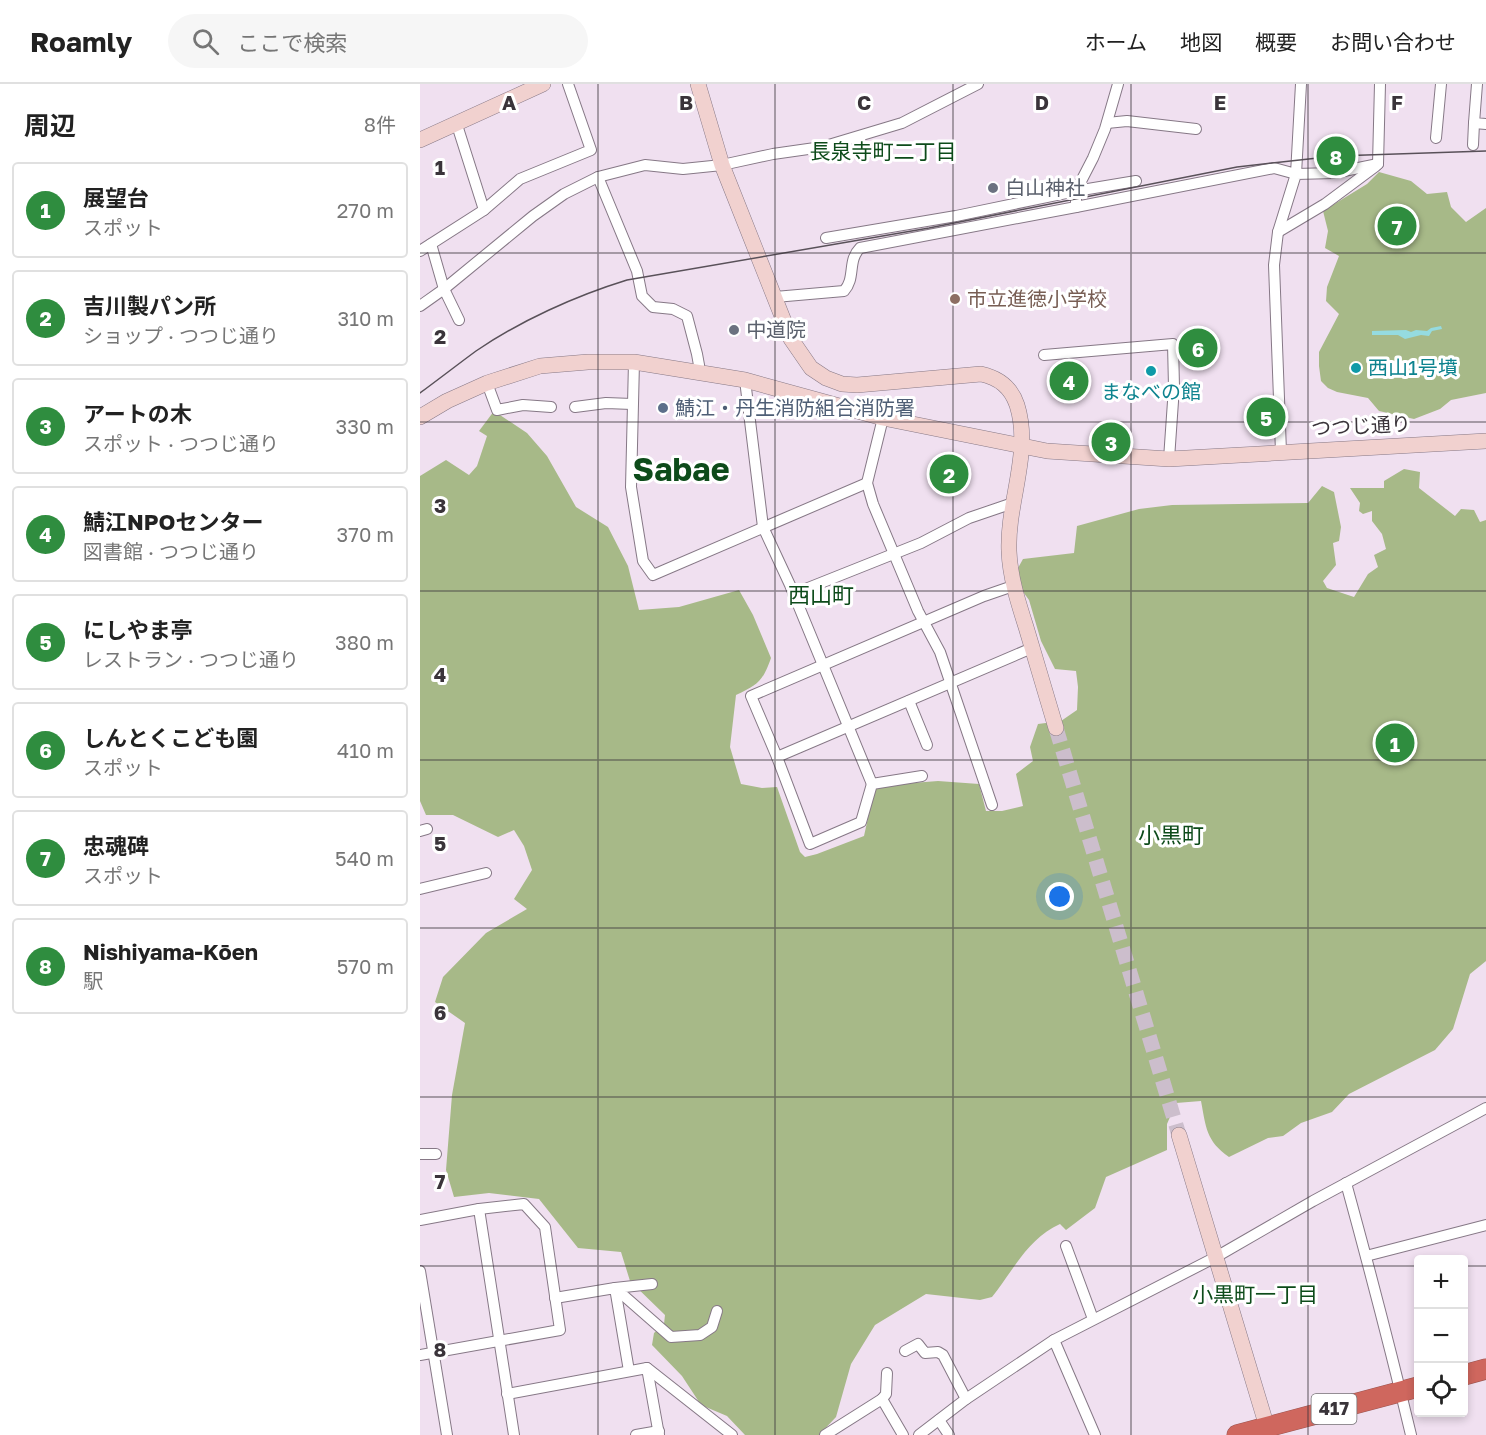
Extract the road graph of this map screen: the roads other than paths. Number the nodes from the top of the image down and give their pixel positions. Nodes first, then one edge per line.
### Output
1 (543, 84) edge
2 (568, 84) edge
3 (698, 84) edge
4 (978, 84) edge
5 (1118, 84) edge
6 (1301, 84) edge
7 (1380, 84) edge
8 (1441, 84) edge
9 (1477, 84) edge
10 (1107, 123) junction
11 (1474, 123) junction
12 (1486, 123) edge
13 (457, 124) junction
14 (1196, 129) dead end
15 (1436, 138) dead end
16 (420, 140) edge
17 (1473, 145) dead end
18 (1378, 164) junction
19 (722, 165) junction
20 (1296, 174) junction
21 (598, 177) junction
22 (1136, 181) dead end
23 (1076, 191) junction
24 (1076, 207) junction
25 (484, 210) junction
26 (1278, 232) junction
27 (826, 238) dead end
28 (431, 244) junction
29 (420, 251) edge
30 (444, 289) junction
31 (775, 297) junction
32 (420, 306) edge
33 (459, 320) dead end
34 (1044, 355) dead end
35 (634, 362) junction
36 (699, 365) dead end
37 (745, 380) junction
38 (487, 383) junction
39 (632, 404) junction
40 (551, 407) dead end
41 (575, 407) dead end
42 (420, 417) edge
43 (883, 418) junction
44 (1486, 441) edge
45 (1023, 445) junction
46 (1281, 452) junction
47 (1169, 459) junction
48 (867, 483) junction
49 (1013, 502) junction
50 (763, 527) junction
51 (894, 553) junction
52 (1013, 586) junction
53 (793, 594) junction
54 (924, 621) junction
55 (1032, 648) junction
56 (823, 665) junction
57 (950, 682) junction
58 (909, 701) junction
59 (849, 726) junction
60 (1056, 728) tunnel mouth
61 (927, 745) dead end
62 (777, 757) junction
63 (922, 776) dead end
64 (872, 784) junction
65 (992, 806) dead end
66 (486, 873) dead end
67 (420, 889) edge
68 (1486, 1108) edge
69 (1179, 1135) tunnel mouth
70 (420, 1154) edge
71 (436, 1154) dead end
72 (1346, 1183) junction
73 (479, 1209) junction
74 (420, 1220) edge
75 (1486, 1225) edge
76 (1066, 1246) dead end
77 (1366, 1256) junction
78 (1216, 1257) junction
79 (420, 1271) edge
80 (652, 1284) dead end
81 (615, 1288) junction
82 (555, 1298) junction
83 (717, 1311) dead end
84 (1093, 1319) junction
85 (499, 1340) junction
86 (1054, 1340) junction
87 (905, 1351) dead end
88 (434, 1353) junction
89 (420, 1355) edge
90 (647, 1368) junction
91 (1486, 1369) edge
92 (629, 1371) junction
93 (887, 1373) dead end
94 (1468, 1374) edge
95 (1410, 1389) edge
96 (507, 1394) junction
97 (882, 1399) junction
98 (966, 1399) junction
99 (939, 1420) junction
100 (1254, 1432) edge
101 (659, 1433) edge
102 (447, 1435) edge
103 (514, 1435) edge
104 (636, 1435) edge
105 (732, 1435) edge
106 (825, 1435) edge
107 (903, 1435) edge
108 (919, 1435) edge
109 (949, 1435) edge
110 (1095, 1435) edge
111 (1411, 1435) edge

1 - 13 street
2 - 25 street
3 - 19 street
4 - 19 street
5 - 10 street
6 - 20 street
7 - 18 street
8 - 15 street
9 - 11 street
10 - 14 street
10 - 23 street
11 - 12 street
11 - 17 street
13 - 16 street
13 - 25 street
18 - 20 street
18 - 26 street
19 - 21 street
19 - 31 street
20 - 24 street
20 - 26 street
21 - 30 street
21 - 36 street
22 - 23 street
23 - 24 street
23 - 27 street
24 - 31 street
25 - 28 street
26 - 46 street
28 - 29 street
28 - 30 street
30 - 32 street
30 - 33 street
31 - 45 street
34 - 47 street
35 - 37 street, つつじ通り
35 - 38 street, つつじ通り
35 - 39 street
37 - 43 street, つつじ通り
37 - 50 street
38 - 40 street
38 - 42 street, つつじ通り
39 - 41 street
39 - 50 street
43 - 45 street, つつじ通り
43 - 48 street
44 - 46 street, つつじ通り
45 - 47 street, つつじ通り
45 - 49 street
46 - 47 street, つつじ通り
48 - 50 street
48 - 51 street
49 - 51 street
49 - 52 street
50 - 53 street
51 - 53 street
51 - 54 street
52 - 54 street
52 - 55 street
53 - 56 street
54 - 56 street
54 - 57 street
55 - 57 street
55 - 60 street
56 - 59 street
56 - 62 street
57 - 58 street
57 - 65 street
58 - 59 street
58 - 61 street
59 - 62 street
59 - 64 street
62 - 64 street
63 - 64 street
66 - 67 street
68 - 72 street
69 - 78 street
70 - 71 street
72 - 77 street
72 - 78 street
73 - 74 street
73 - 82 street
73 - 85 street
75 - 77 street
76 - 84 street
77 - 95 street
78 - 84 street
78 - 100 street
79 - 88 street
80 - 81 street
81 - 82 street
81 - 83 street
81 - 92 street
82 - 85 street
84 - 86 street
85 - 88 street
85 - 96 street
86 - 98 street
86 - 110 street
87 - 98 street
88 - 89 street
88 - 102 street
90 - 92 street
90 - 101 street
90 - 105 street
91 - 94 highway
92 - 96 street
93 - 97 street
95 - 100 highway, 417
95 - 111 street
96 - 103 street
97 - 106 street
97 - 107 street
98 - 99 street
99 - 108 street
99 - 109 street
101 - 104 street

